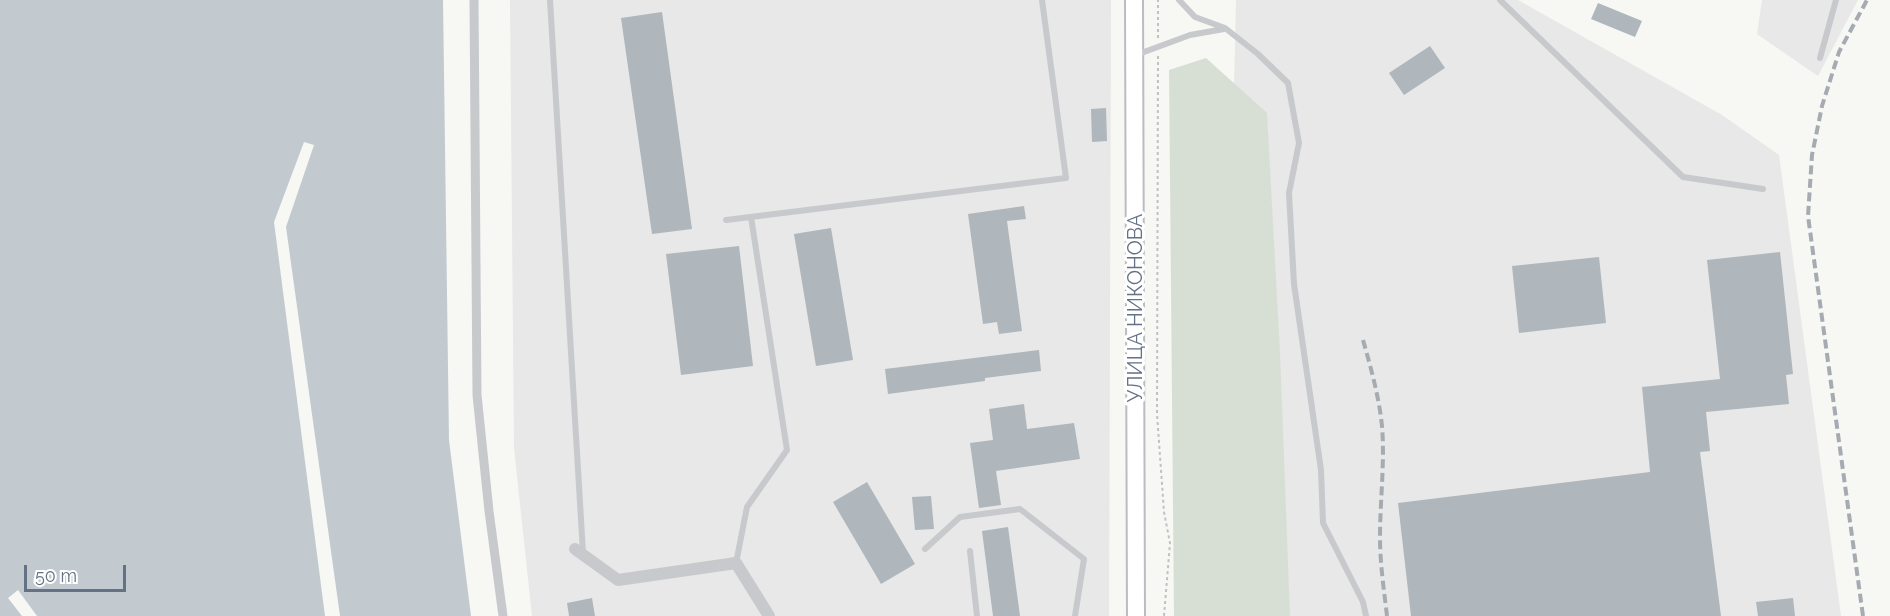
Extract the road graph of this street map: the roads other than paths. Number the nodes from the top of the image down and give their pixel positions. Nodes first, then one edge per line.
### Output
1 (474, 0) edge
2 (550, 0) edge
3 (1042, 0) edge
4 (1134, 0) edge
5 (1179, 0) edge
6 (1500, 0) edge
7 (1836, 0) edge
8 (1225, 28) junction
9 (1135, 55) junction
10 (1820, 58) dead end
11 (1763, 189) dead end
12 (751, 217) junction
13 (726, 220) dead end
14 (925, 549) dead end
15 (970, 551) dead end
16 (579, 552) joint
17 (736, 563) junction
18 (503, 616) edge
19 (769, 616) edge
20 (977, 616) edge
21 (1075, 616) edge
22 (1136, 616) edge
23 (1366, 616) edge

1 - 18 street
2 - 16 lane
3 - 12 lane
4 - 9 main road, УЛИЦА НИКОНОВА
5 - 8 lane
6 - 11 lane
7 - 10 lane
8 - 9 lane
8 - 23 lane
9 - 22 main road, УЛИЦА НИКОНОВА
12 - 13 lane
12 - 17 lane
14 - 21 lane
15 - 20 lane
16 - 17 street
17 - 19 street

